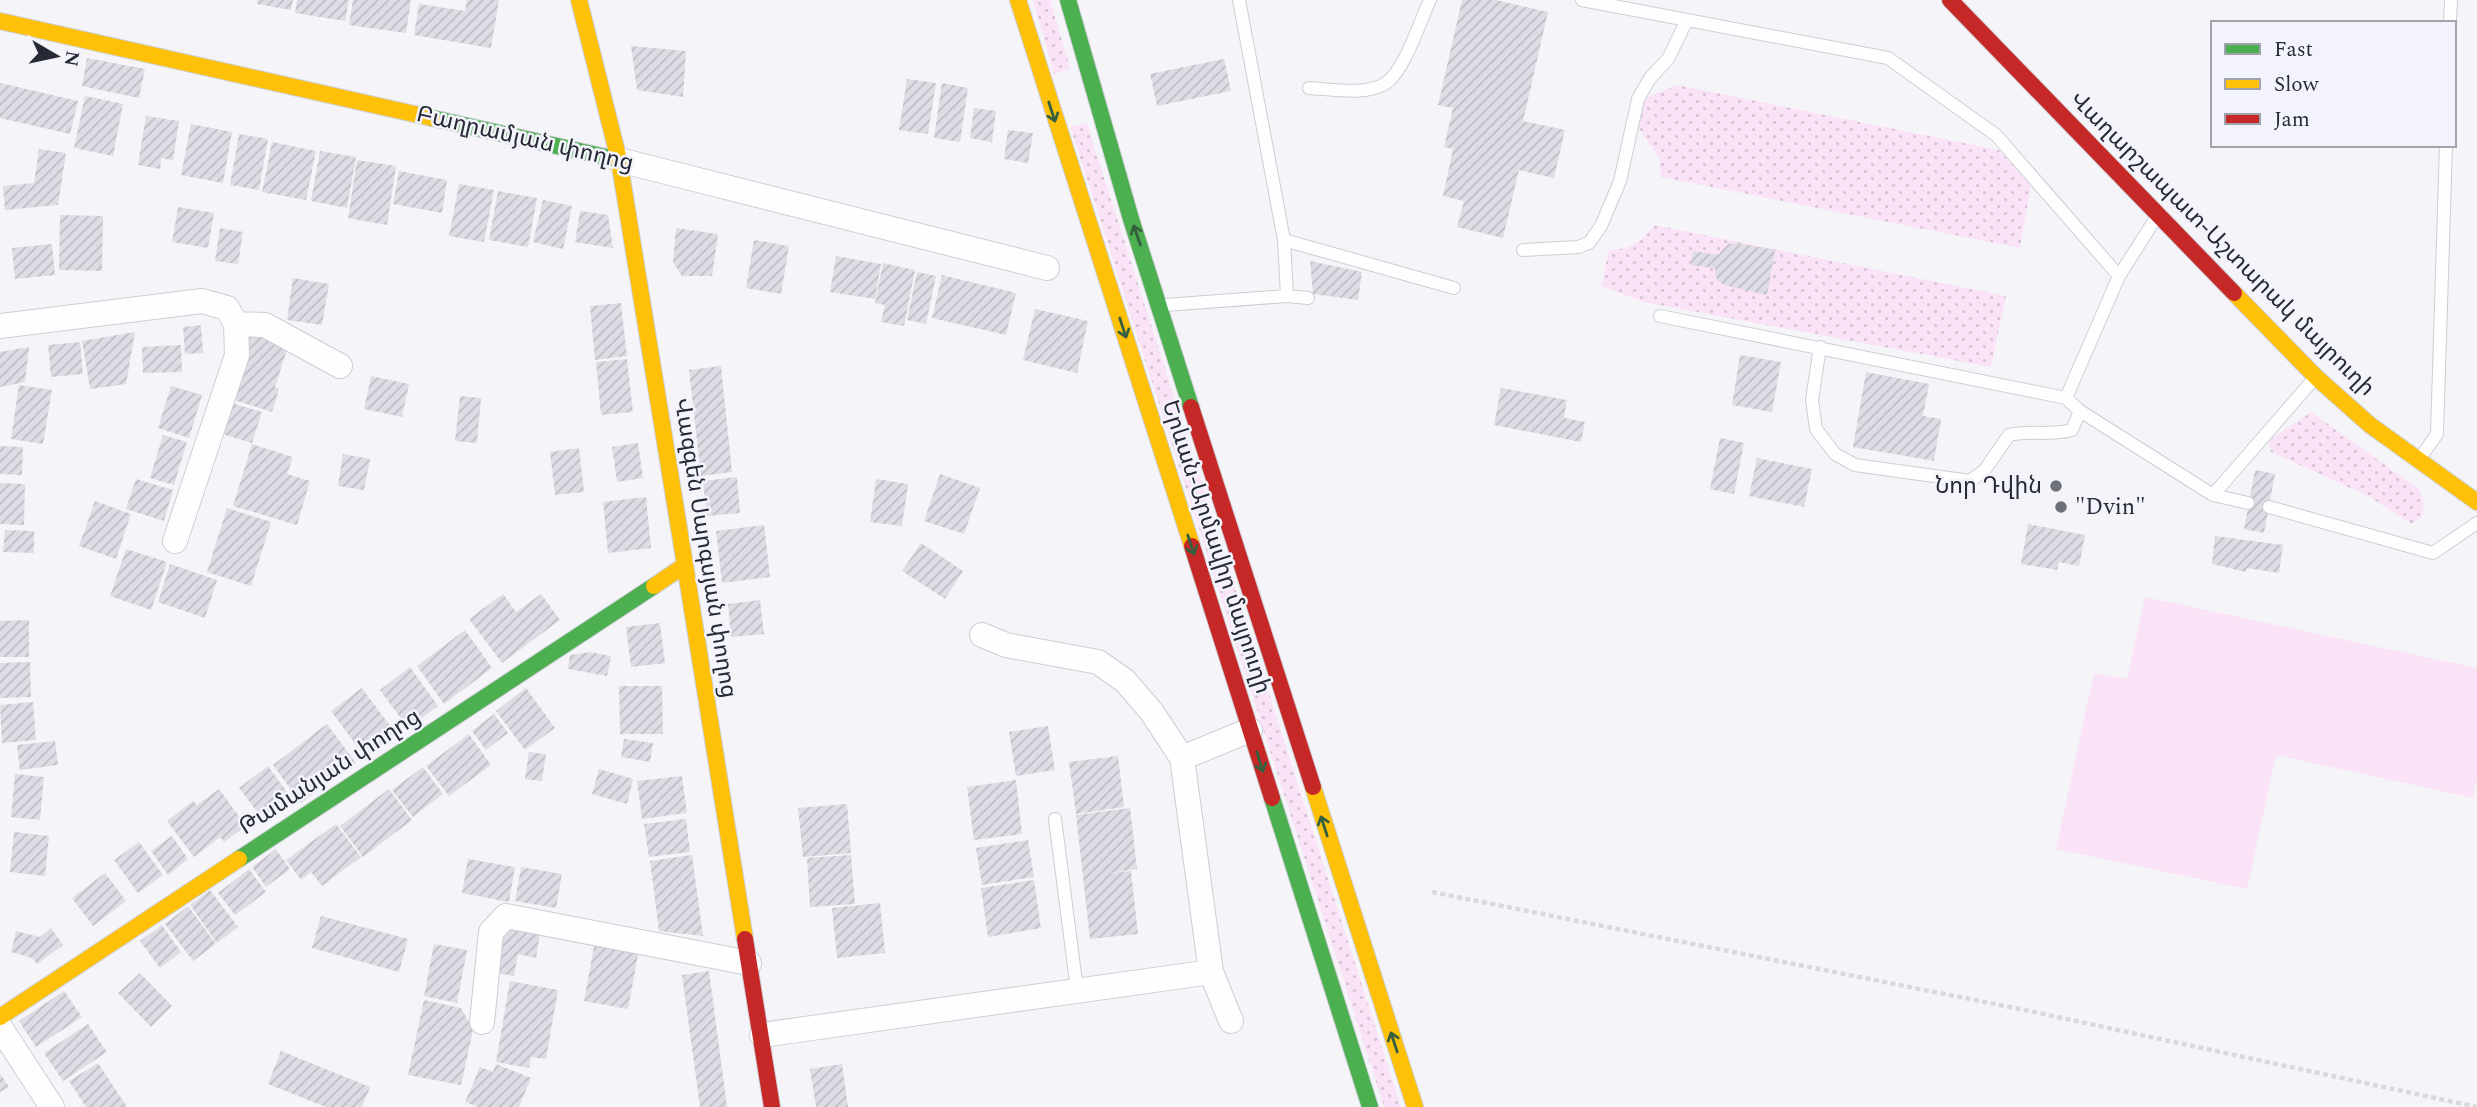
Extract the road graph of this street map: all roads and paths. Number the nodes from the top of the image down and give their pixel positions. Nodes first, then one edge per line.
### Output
1 (579, 0) edge
2 (1018, 0) edge
3 (1068, 0) edge
4 (1079, 0) edge
5 (1239, 0) edge
6 (1430, 0) edge
7 (1582, 0) edge
8 (1950, 0) edge
9 (2451, 0) edge
10 (1688, 20) junction
11 (0, 21) edge
12 (2450, 21) edge
13 (1088, 71) junction
14 (1039, 73) junction
15 (1309, 88) dead end
16 (2446, 147) edge
17 (619, 160) junction
18 (2158, 215) junction
19 (1284, 240) junction
20 (1523, 250) dead end
21 (1047, 268) dead end
22 (2119, 276) junction
23 (1454, 288) dead end
24 (1287, 296) junction
25 (1308, 298) dead end
26 (1161, 305) junction
27 (1660, 316) dead end
28 (236, 324) junction
29 (0, 326) edge
30 (1819, 347) junction
31 (340, 366) dead end
32 (2316, 377) junction
33 (2066, 398) junction
34 (2080, 411) junction
35 (2418, 461) junction
36 (2213, 495) junction
37 (2477, 502) edge
38 (2248, 503) dead end
39 (2269, 507) dead end
40 (2477, 523) edge
41 (175, 541) dead end
42 (685, 565) junction
43 (982, 635) dead end
44 (1250, 730) junction
45 (1182, 758) junction
46 (1055, 819) dead end
47 (1432, 892) dead end
48 (749, 963) junction
49 (1211, 972) junction
50 (1077, 990) junction
51 (0, 1017) edge
52 (1231, 1021) dead end
53 (482, 1022) dead end
54 (0, 1027) edge
55 (762, 1035) junction
56 (52, 1107) edge
57 (772, 1107) edge
58 (1370, 1107) edge
59 (1415, 1107) edge
60 (2477, 1107) edge

1 - 17 main road, Վազգեն Սարգսյան փողոց
2 - 14 main road, Երևան-Արմավիր մայրուղի
3 - 13 main road, Երևան-Արմավիր մայրուղի
4 - 13 main road
5 - 19 lane
6 - 15 lane
7 - 10 lane
8 - 18 main road, Վաղարշապատ-Աշտարակ մայրուղի
9 - 12 lane
10 - 20 lane
10 - 22 lane
11 - 17 main road, Բաղրամյան փողոց
13 - 14 main road
26 -> 13 main road, Երևան-Արմավիր մայրուղի
14 -> 44 main road, Երևան-Արմավիր մայրուղի
16 - 35 lane
17 - 21 street, Բաղրամյան փողոց
17 - 42 main road, Վազգեն Սարգսյան փողոց
18 - 22 lane
18 - 32 main road, Վաղարշապատ-Աշտարակ մայրուղի
19 - 23 lane
19 - 24 lane
22 - 33 lane
24 - 25 lane
24 - 26 lane
59 -> 26 main road, Երևան-Արմավիր մայրուղի
27 - 30 lane
28 - 29 street
28 - 31 street
28 - 41 street
30 - 33 lane
30 - 34 lane
32 - 35 main road, Վաղարշապատ-Աշտարակ մայրուղի
32 - 36 lane
33 - 34 lane
34 - 36 lane
35 - 37 main road, Վաղարշապատ-Աշտարակ մայրուղի
36 - 38 lane
39 - 40 lane
42 - 48 main road, Վազգեն Սարգսյան փողոց
42 - 51 main road, Թամանյան փողոց
43 - 45 street
44 - 45 street
44 -> 58 main road, Երևան-Արմավիր մայրուղի
45 - 49 street
46 - 50 lane
47 - 60 path
48 - 53 street
48 - 55 main road, Վազգեն Սարգսյան փողոց
49 - 50 street
49 - 52 street
50 - 55 street
54 - 56 street
55 - 57 main road, Վազգեն Սարգսյան փողոց

